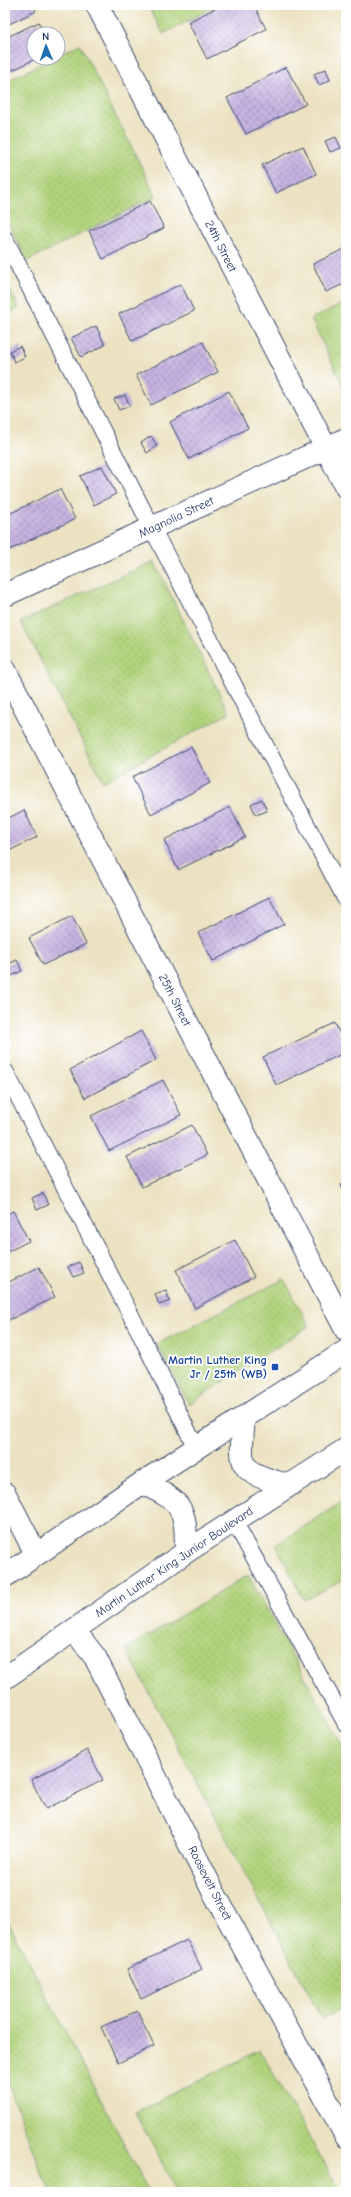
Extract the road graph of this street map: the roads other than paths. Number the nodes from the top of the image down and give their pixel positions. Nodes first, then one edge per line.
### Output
1 (96, 5) edge
2 (5, 239) edge
3 (346, 439) edge
4 (326, 448) junction
5 (346, 487) edge
6 (152, 528) junction
7 (5, 595) edge
8 (5, 670) edge
9 (346, 900) edge
10 (5, 1071) edge
11 (346, 1330) edge
12 (346, 1351) edge
13 (244, 1417) junction
14 (196, 1448) junction
15 (346, 1449) edge
16 (142, 1483) junction
17 (288, 1485) junction
18 (5, 1494) edge
19 (234, 1521) junction
20 (186, 1552) junction
21 (36, 1554) junction
22 (5, 1576) edge
23 (74, 1630) junction
24 (5, 1678) edge
25 (346, 1724) edge
26 (346, 2136) edge

1 - 4 street, 24th Street
2 - 6 lane
3 - 4 street, Magnolia Street
4 - 5 street, 24th Street
4 - 6 street, Magnolia Street
6 - 7 street, Magnolia Street
6 - 9 lane
8 - 11 street, 25th Street
10 - 14 lane
12 - 13 street
13 - 14 street
13 - 17 street
14 - 16 street
15 - 17 street, Martin Luther King Junior Boulevard
16 - 20 street
16 - 21 street
17 - 19 street, Martin Luther King Junior Boulevard
18 - 21 street
19 - 20 street, Martin Luther King Junior Boulevard
19 - 25 lane
20 - 23 street, Martin Luther King Junior Boulevard
21 - 22 street
23 - 24 street, Martin Luther King Junior Boulevard
23 - 26 street, Roosevelt Street

